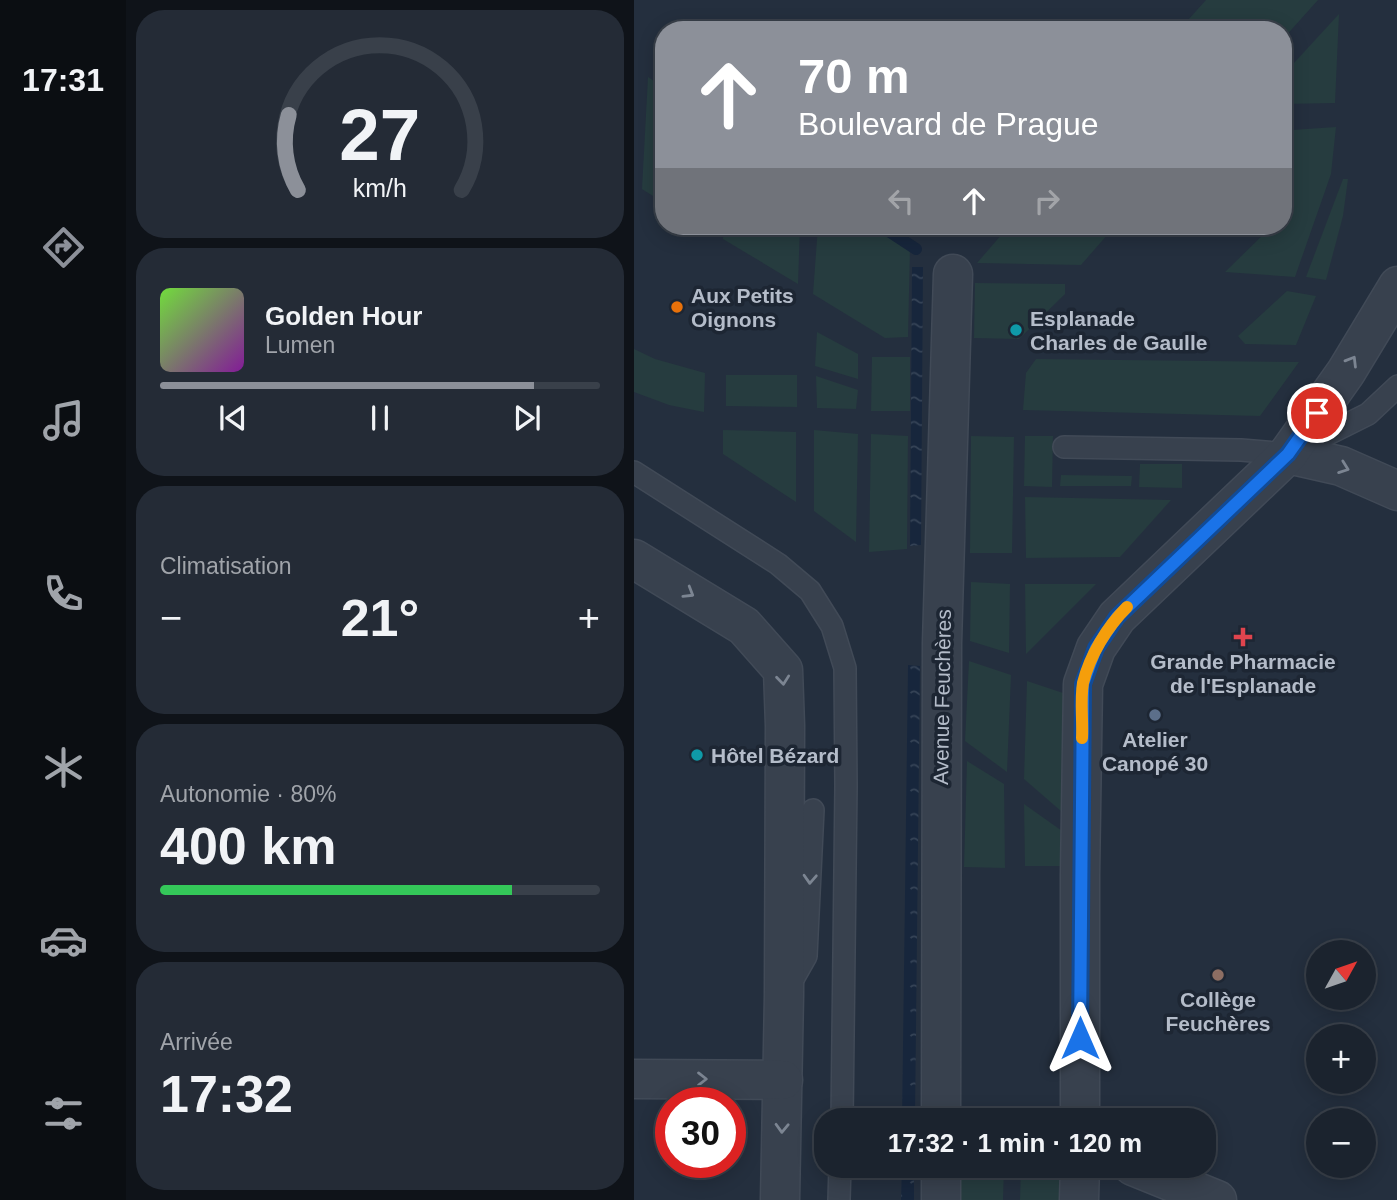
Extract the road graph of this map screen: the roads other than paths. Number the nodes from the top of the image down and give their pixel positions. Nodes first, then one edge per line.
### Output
1 (953, 274) dead end
2 (1398, 286) edge
3 (1398, 386) edge
4 (1064, 447) dead end
5 (1288, 454) junction
6 (634, 472) edge
7 (1398, 491) edge
8 (634, 559) edge
9 (813, 810) dead end
10 (784, 995) junction
11 (634, 1079) edge
12 (783, 1080) junction
13 (842, 1108) edge
14 (941, 1108) edge
15 (1080, 1108) edge
16 (840, 1178) edge
17 (941, 1178) edge
18 (1080, 1178) edge
19 (1163, 1178) edge
20 (780, 1200) edge
21 (839, 1200) edge
22 (941, 1200) edge
23 (1079, 1200) edge
24 (1217, 1200) edge

1 - 14 street, Avenue Feuchères
5 -> 2 street
3 - 5 lane
4 - 5 lane
5 -> 7 street
5 - 15 street
6 - 13 lane
8 -> 10 street
9 -> 10 lane
10 - 12 street
11 -> 12 street
12 -> 20 street
16 - 21 lane
17 - 22 street
18 - 23 street
19 - 24 street

